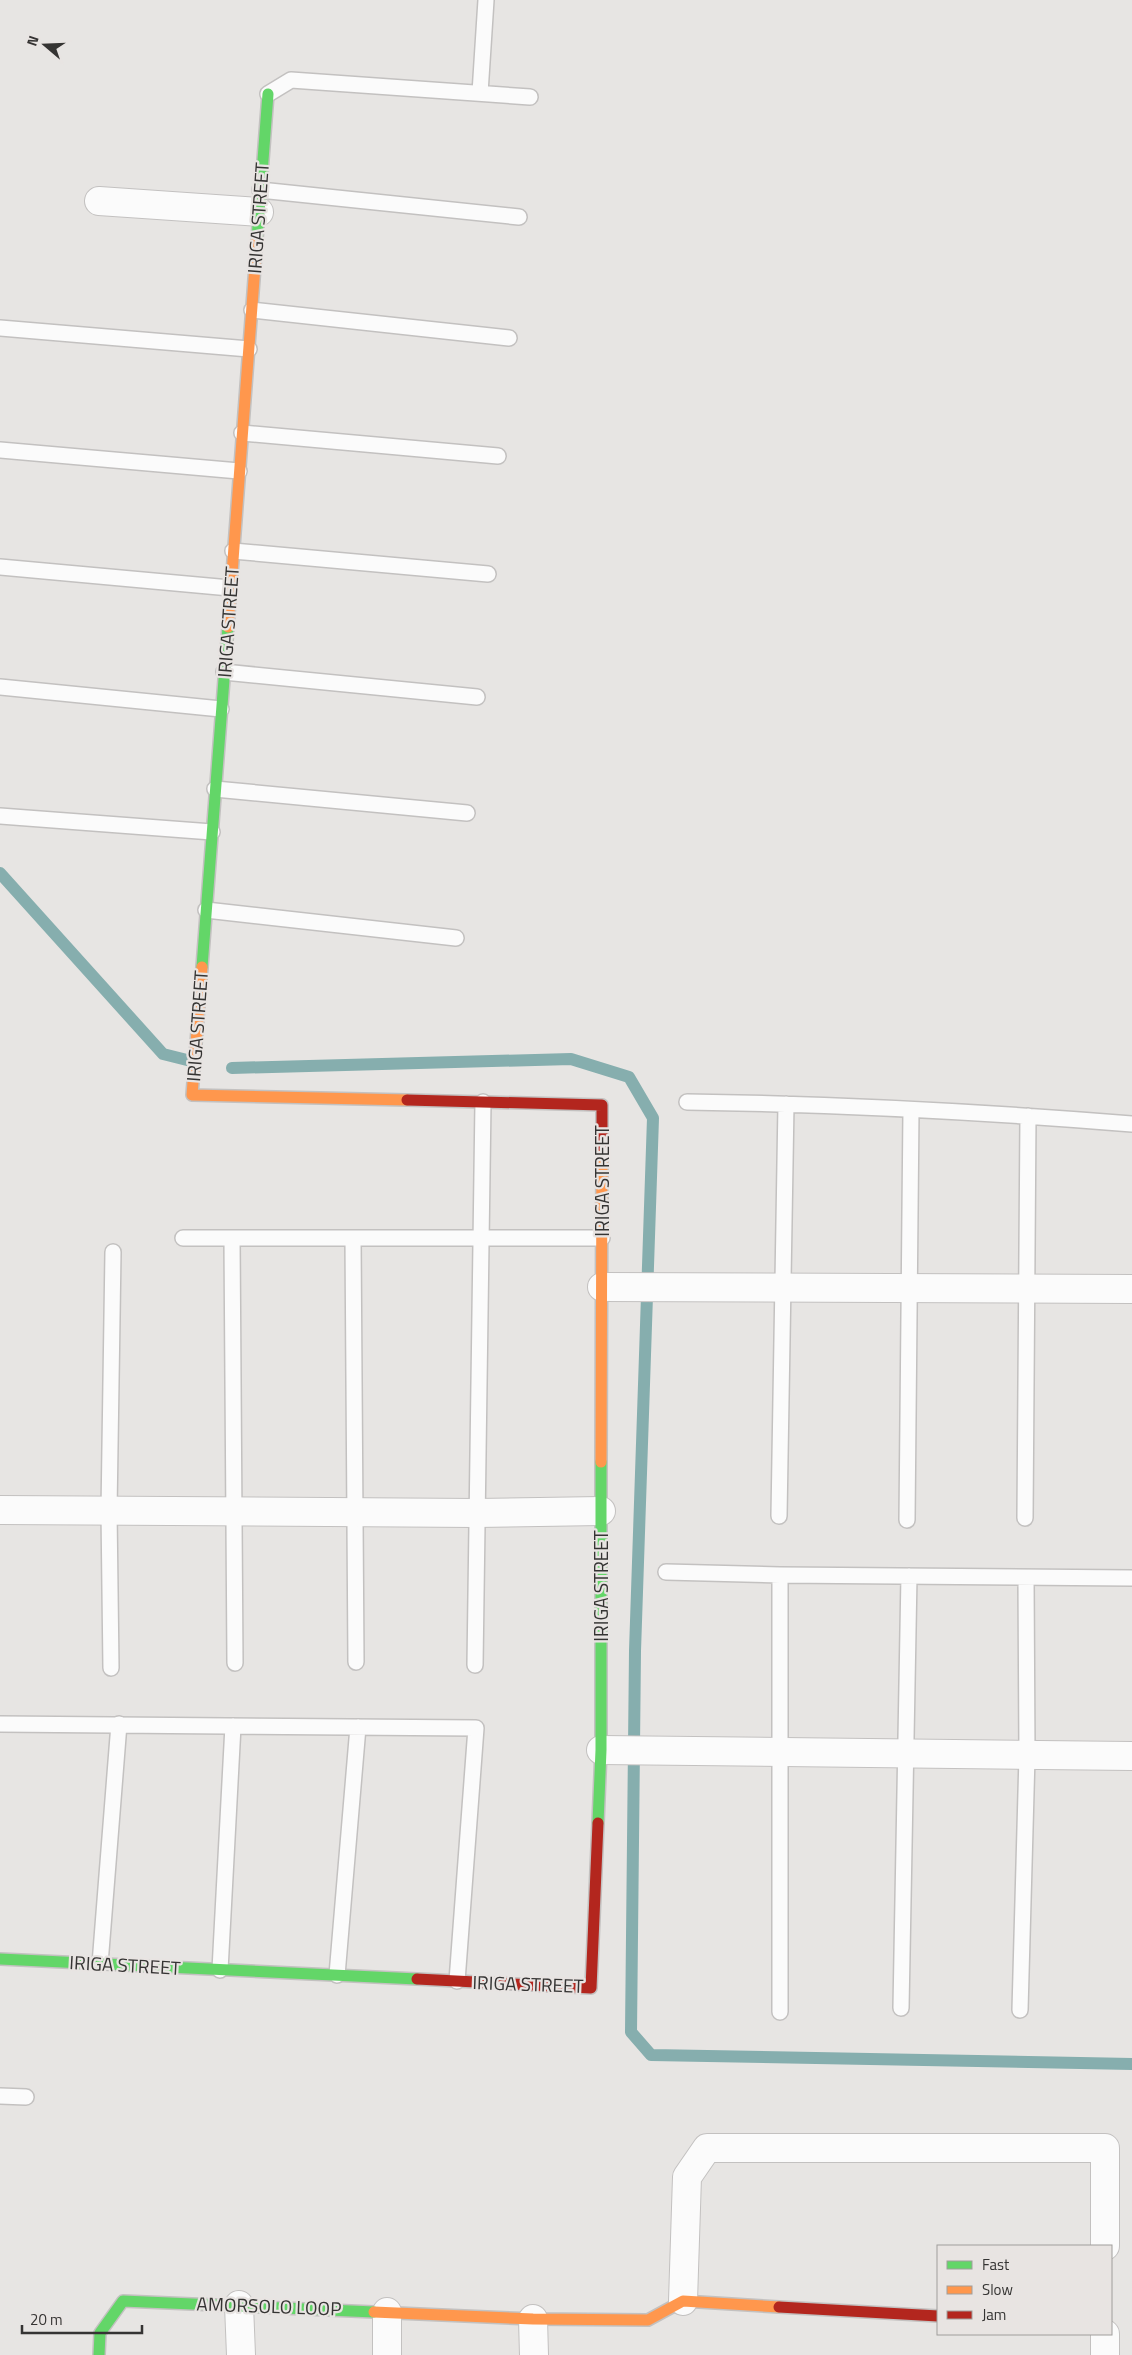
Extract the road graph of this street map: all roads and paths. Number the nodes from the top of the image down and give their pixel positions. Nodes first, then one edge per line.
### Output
1 (486, 0) edge
2 (480, 93) junction
3 (268, 94) joint
4 (530, 97) dead end
5 (99, 201) dead end
6 (260, 201) junction
7 (519, 216) dead end
8 (252, 310) junction
9 (0, 328) edge
10 (509, 338) dead end
11 (248, 349) junction
12 (242, 433) junction
13 (0, 450) edge
14 (498, 456) dead end
15 (239, 471) junction
16 (233, 551) junction
17 (0, 567) edge
18 (488, 574) dead end
19 (230, 588) junction
20 (224, 672) junction
21 (0, 688) edge
22 (477, 697) dead end
23 (221, 709) junction
24 (215, 788) junction
25 (467, 813) dead end
26 (0, 816) edge
27 (212, 832) junction
28 (206, 910) junction
29 (456, 938) dead end
30 (483, 1102) junction
31 (686, 1102) dead end
32 (786, 1104) junction
33 (911, 1110) junction
34 (1028, 1116) junction
35 (1132, 1124) edge
36 (183, 1238) dead end
37 (353, 1238) junction
38 (482, 1238) junction
39 (602, 1238) junction
40 (232, 1239) junction
41 (113, 1252) dead end
42 (602, 1287) junction
43 (783, 1288) junction
44 (909, 1288) junction
45 (1026, 1288) junction
46 (1132, 1289) edge
47 (0, 1510) edge
48 (109, 1511) junction
49 (234, 1511) junction
50 (601, 1511) junction
51 (355, 1512) junction
52 (478, 1513) junction
53 (779, 1516) dead end
54 (1025, 1518) dead end
55 (907, 1520) dead end
56 (666, 1572) dead end
57 (780, 1575) junction
58 (909, 1576) junction
59 (1026, 1578) junction
60 (1132, 1578) edge
61 (356, 1662) dead end
62 (235, 1663) dead end
63 (475, 1665) dead end
64 (110, 1668) dead end
65 (118, 1724) junction
66 (233, 1726) junction
67 (358, 1727) junction
68 (0, 1728) edge
69 (601, 1750) junction
70 (780, 1752) junction
71 (905, 1754) junction
72 (1027, 1756) junction
73 (1132, 1756) edge
74 (0, 1959) edge
75 (100, 1964) junction
76 (220, 1970) junction
77 (337, 1975) junction
78 (457, 1981) junction
79 (901, 2008) dead end
80 (1020, 2010) dead end
81 (780, 2012) dead end
82 (0, 2096) edge
83 (26, 2097) dead end
84 (1105, 2245) edge
85 (683, 2301) junction
86 (239, 2305) junction
87 (386, 2312) junction
88 (937, 2316) edge
89 (533, 2319) junction
90 (1105, 2335) edge
91 (99, 2355) edge
92 (241, 2355) edge
93 (386, 2355) edge
94 (534, 2355) edge
95 (1105, 2355) edge

1 - 2 lane
2 - 3 lane
2 - 4 lane
3 - 6 street, IRIGA STREET
5 - 6 street
6 - 7 lane
6 - 8 street, IRIGA STREET
8 - 10 lane
8 - 11 street, IRIGA STREET
9 - 11 lane
11 - 12 street, IRIGA STREET
12 - 14 lane
12 - 15 street, IRIGA STREET
13 - 15 lane
15 - 16 street, IRIGA STREET
16 - 18 lane
16 - 19 street, IRIGA STREET
17 - 19 lane
19 - 20 street, IRIGA STREET
20 - 22 lane
20 - 23 street, IRIGA STREET
21 - 23 lane
23 - 24 street, IRIGA STREET
24 - 25 lane
24 - 27 street, IRIGA STREET
26 - 27 lane
27 - 28 street, IRIGA STREET
28 - 29 lane
28 - 30 street, IRIGA STREET
30 - 38 lane
30 - 39 street, IRIGA STREET
31 - 32 lane
32 - 33 lane
32 - 43 lane
33 - 34 lane
33 - 44 lane
34 - 35 lane
34 - 45 lane
36 - 40 lane
37 - 38 lane
37 - 40 lane
37 - 51 lane
38 - 39 lane
38 - 52 lane
39 - 42 street, IRIGA STREET
40 - 49 lane
41 - 48 lane
42 - 43 street
42 - 50 street, IRIGA STREET
43 - 44 street
43 - 53 lane
44 - 45 street
44 - 55 lane
45 - 46 street
45 - 54 lane
47 - 48 street
48 - 49 street
48 - 64 lane
49 - 51 street
49 - 62 lane
50 - 52 street
50 - 69 street, IRIGA STREET
51 - 52 street
51 - 61 lane
52 - 63 lane
56 - 57 lane
57 - 58 lane
57 - 70 lane
58 - 59 lane
58 - 71 lane
59 - 60 lane
59 - 72 lane
65 - 66 lane
65 - 68 lane
65 - 75 lane
66 - 67 lane
66 - 76 lane
67 - 77 lane
67 - 78 lane
69 - 70 street
69 - 78 street, IRIGA STREET
70 - 71 street
70 - 81 lane
71 - 72 street
71 - 79 lane
72 - 73 street
72 - 80 lane
74 - 75 street, IRIGA STREET
75 - 76 street, IRIGA STREET
76 - 77 street, IRIGA STREET
77 - 78 street, IRIGA STREET
82 - 83 lane
84 - 85 street
85 - 88 street
85 - 89 street, AMORSOLO LOOP
86 - 87 street, AMORSOLO LOOP
86 - 91 street, AMORSOLO LOOP
86 - 92 street
87 - 89 street, AMORSOLO LOOP
87 - 93 street
89 - 94 street
90 - 95 street

